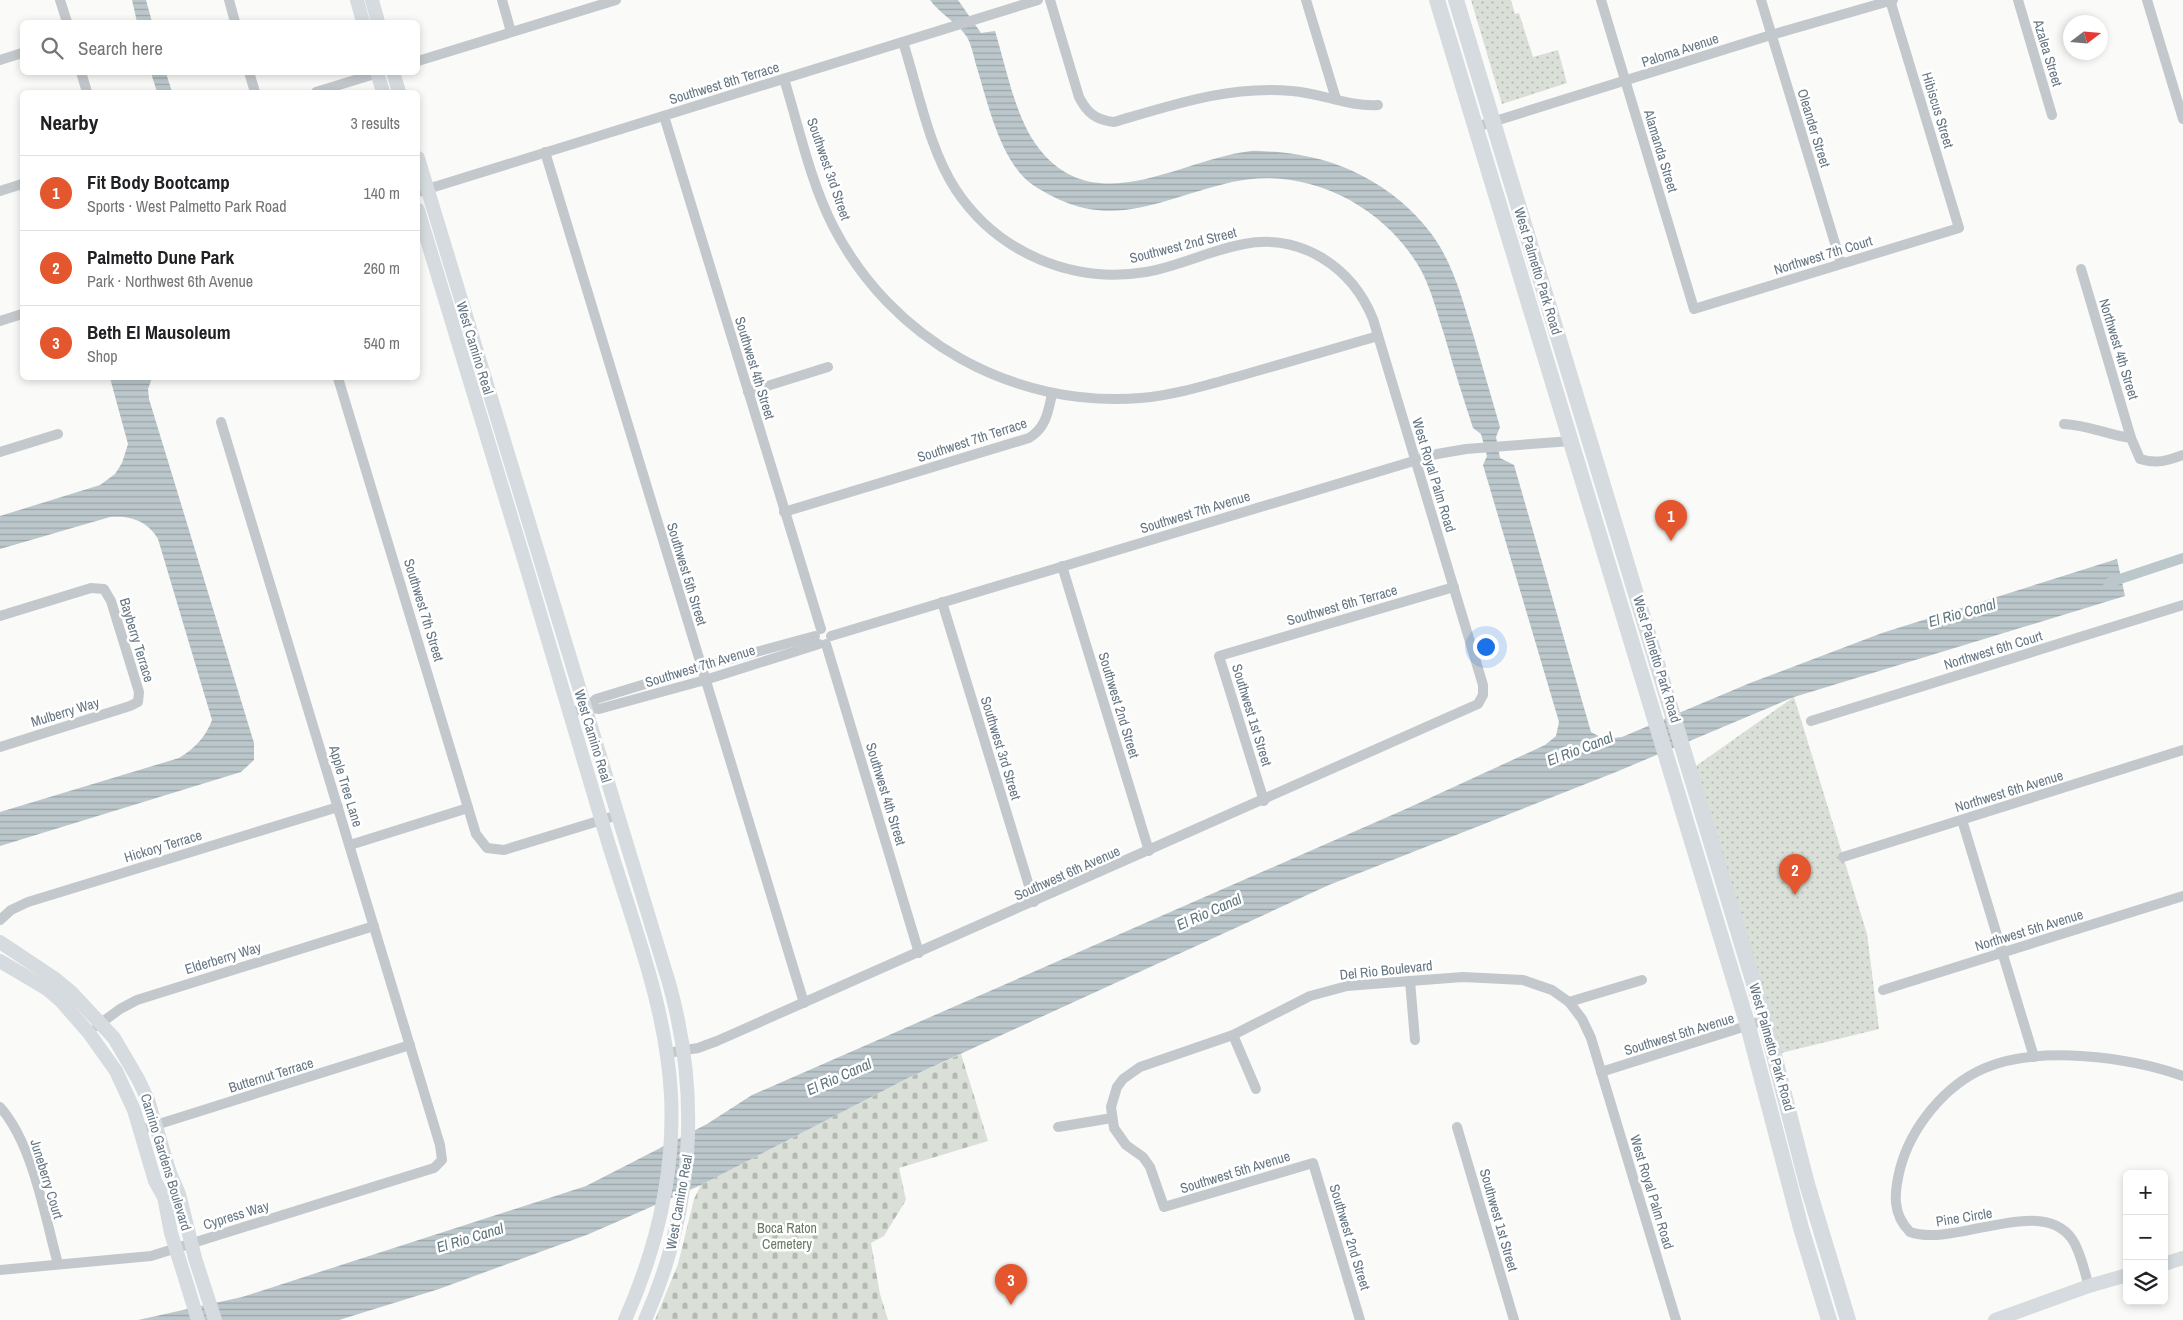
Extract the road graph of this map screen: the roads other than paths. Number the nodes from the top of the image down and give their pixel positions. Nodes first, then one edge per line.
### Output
1 (60, 0) edge
2 (228, 0) edge
3 (356, 0) edge
4 (372, 0) edge
5 (502, 0) edge
6 (616, 0) edge
7 (1038, 0) edge
8 (1050, 0) edge
9 (1306, 0) edge
10 (1437, 0) edge
11 (1456, 0) edge
12 (1601, 0) edge
13 (1761, 0) edge
14 (1891, 0) edge
15 (2018, 0) edge
16 (2147, 0) edge
17 (66, 20) edge
18 (234, 20) edge
19 (362, 20) edge
20 (377, 20) edge
21 (511, 32) junction
22 (1771, 35) junction
23 (903, 42) junction
24 (20, 54) edge
25 (0, 60) edge
26 (420, 60) edge
27 (82, 75) edge
28 (251, 75) edge
29 (371, 75) edge
30 (379, 75) edge
31 (394, 75) edge
32 (784, 79) junction
33 (1626, 82) junction
34 (86, 90) edge
35 (254, 90) edge
36 (323, 90) edge
37 (382, 90) edge
38 (398, 90) edge
39 (1336, 99) junction
40 (1378, 105) dead end
41 (2052, 115) dead end
42 (664, 116) junction
43 (2183, 120) edge
44 (1493, 122) junction
45 (1476, 127) junction
46 (545, 152) junction
47 (420, 174) edge
48 (20, 185) edge
49 (422, 190) edge
50 (0, 191) edge
51 (420, 217) edge
52 (1959, 228) joint
53 (1330, 262) joint
54 (1841, 263) junction
55 (2081, 269) dead end
56 (1694, 309) joint
57 (20, 315) edge
58 (0, 321) edge
59 (1378, 336) junction
60 (828, 367) dead end
61 (339, 380) edge
62 (748, 392) junction
63 (1052, 394) junction
64 (221, 422) dead end
65 (2064, 424) dead end
66 (58, 434) dead end
67 (502, 436) junction
68 (2131, 438) junction
69 (488, 440) junction
70 (1571, 440) junction
71 (0, 452) edge
72 (2183, 456) edge
73 (1415, 460) junction
74 (1609, 501) junction
75 (784, 512) junction
76 (1596, 524) junction
77 (1062, 566) junction
78 (1633, 581) junction
79 (1454, 587) junction
80 (942, 602) junction
81 (2183, 605) edge
82 (0, 616) edge
83 (822, 638) junction
84 (1239, 650) joint
85 (701, 667) junction
86 (705, 680) junction
87 (138, 702) joint
88 (1474, 706) joint
89 (586, 708) junction
90 (570, 713) junction
91 (1811, 721) dead end
92 (0, 746) edge
93 (2183, 750) edge
94 (1264, 800) junction
95 (338, 807) junction
96 (468, 808) junction
97 (618, 815) junction
98 (601, 820) junction
99 (1962, 820) junction
100 (350, 845) junction
101 (1149, 851) junction
102 (1843, 857) dead end
103 (2183, 896) edge
104 (1034, 902) junction
105 (0, 920) edge
106 (374, 926) junction
107 (0, 942) edge
108 (919, 952) junction
109 (2002, 952) junction
110 (0, 961) edge
111 (1642, 980) dead end
112 (1410, 981) junction
113 (1883, 990) dead end
114 (1569, 1002) junction
115 (804, 1003) junction
116 (1765, 1020) junction
117 (101, 1022) junction
118 (1748, 1026) junction
119 (89, 1033) junction
120 (1233, 1035) junction
121 (1415, 1040) dead end
122 (410, 1046) junction
123 (685, 1050) junction
124 (667, 1054) junction
125 (2034, 1057) junction
126 (1601, 1072) junction
127 (2183, 1076) edge
128 (1256, 1089) dead end
129 (0, 1107) edge
130 (672, 1115) junction
131 (1112, 1118) junction
132 (156, 1125) junction
133 (1058, 1127) dead end
134 (1458, 1127) dead end
135 (140, 1130) junction
136 (689, 1131) junction
137 (442, 1160) joint
138 (1313, 1162) joint
139 (191, 1244) junction
140 (176, 1248) junction
141 (2183, 1258) edge
142 (2168, 1263) edge
143 (58, 1264) junction
144 (0, 1270) edge
145 (2123, 1276) edge
146 (2089, 1286) junction
147 (198, 1320) edge
148 (215, 1320) edge
149 (625, 1320) edge
150 (644, 1320) edge
151 (1360, 1320) edge
152 (1514, 1320) edge
153 (1676, 1320) edge
154 (1829, 1320) edge
155 (1848, 1320) edge
156 (1995, 1320) edge

1 - 17 street
2 - 18 street
3 - 19 street
4 - 20 street
5 - 21 street
6 - 21 street
7 - 23 street, Southwest 8th Terrace
8 - 39 street
9 - 39 street
10 - 45 main road, West Palmetto Park Road
11 - 44 main road, West Palmetto Park Road
12 - 33 street, Alamanda Street
13 - 22 street, Oleander Street
14 - 22 street, Paloma Avenue
14 - 52 street, Hibiscus Street
15 - 41 street, Azalea Street
16 - 43 street
21 - 26 street
22 - 33 street, Paloma Avenue
22 - 54 street, Oleander Street
23 - 32 street, Southwest 8th Terrace
23 - 53 street, Southwest 2nd Street
24 - 25 street
27 - 34 street
28 - 35 street
29 - 36 street
30 - 37 street
31 - 38 street
32 - 42 street, Southwest 8th Terrace
32 - 63 street, Southwest 3rd Street
33 - 44 street, Paloma Avenue
33 - 56 street, Alamanda Street
39 - 40 street
42 - 46 street, Southwest 8th Terrace
42 - 62 street, Southwest 4th Street
44 - 45 street, Paloma Avenue
44 - 74 main road, West Palmetto Park Road
45 - 70 main road, West Palmetto Park Road
46 - 49 street, Southwest 8th Terrace
46 - 85 street, Southwest 5th Street
47 - 49 street, West Camino Real
48 - 50 street
49 - 67 street, West Camino Real
51 - 69 street, West Camino Real
52 - 54 street, Northwest 7th Court
53 - 59 street, West Royal Palm Road
54 - 56 street, Northwest 7th Court
55 - 68 street, Northwest 4th Street
57 - 58 street
59 - 63 street
59 - 73 street, West Royal Palm Road
60 - 62 street
61 - 96 street, Southwest 7th Street
62 - 75 street, Southwest 4th Street
63 - 75 street, Southwest 7th Terrace
64 - 95 street, Apple Tree Lane
65 - 68 street
66 - 71 street
67 - 69 street
67 - 89 street, West Camino Real
68 - 72 street, Northwest 4th Street
69 - 90 street, West Camino Real
70 - 73 street, Southwest 7th Avenue
70 - 74 main road
70 - 76 main road, West Palmetto Park Road
73 - 77 street, Southwest 7th Avenue
73 - 79 street, West Royal Palm Road
74 - 78 main road, West Palmetto Park Road
75 - 83 street, Southwest 4th Street
76 - 78 main road
76 - 118 main road, West Palmetto Park Road
77 - 80 street, Southwest 7th Avenue
77 - 101 street, Southwest 2nd Street
78 - 116 main road, West Palmetto Park Road
79 - 84 street, Southwest 6th Terrace
79 - 88 street, West Royal Palm Road
80 - 83 street, Southwest 7th Avenue
80 - 104 street, Southwest 3rd Street
81 - 91 street, Northwest 6th Court
82 - 87 street, Bayberry Terrace
83 - 85 street, Southwest 7th Avenue
83 - 86 street, Southwest 7th Avenue
83 - 108 street, Southwest 4th Street
84 - 94 street, Southwest 1st Street
85 - 86 street, Southwest 5th Street
85 - 89 street, Southwest 7th Avenue
86 - 89 street, Southwest 7th Avenue
86 - 115 street, Southwest 5th Street
87 - 92 street, Mulberry Way
88 - 94 street, Southwest 6th Avenue
89 - 90 street, Southwest 7th Avenue
89 - 97 street, West Camino Real
90 - 98 street, West Camino Real
93 - 99 street, Northwest 6th Avenue
94 - 101 street, Southwest 6th Avenue
95 - 100 street, Apple Tree Lane
95 - 105 street, Hickory Terrace
96 - 98 street, Southwest 7th Street
96 - 100 street
97 - 98 street
97 - 123 street, West Camino Real
98 - 124 street, West Camino Real
99 - 102 street, Northwest 6th Avenue
99 - 109 street
100 - 106 street, Apple Tree Lane
101 - 104 street, Southwest 6th Avenue
103 - 109 street, Northwest 5th Avenue
104 - 108 street, Southwest 6th Avenue
106 - 117 street, Elderberry Way
106 - 122 street, Apple Tree Lane
107 - 117 street, Camino Gardens Boulevard
108 - 115 street, Southwest 6th Avenue
109 - 113 street, Northwest 5th Avenue
109 - 125 street
110 - 119 street, Camino Gardens Boulevard
111 - 114 street
112 - 114 street, Del Rio Boulevard
112 - 120 street, Del Rio Boulevard
112 - 121 street
114 - 126 street, Del Rio Boulevard
115 - 123 street, Southwest 6th Avenue
116 - 118 street, Southwest 5th Avenue
116 - 155 main road, West Palmetto Park Road
117 - 119 street, Elderberry Way
117 - 132 street, Camino Gardens Boulevard
118 - 126 street, Southwest 5th Avenue
118 - 154 main road, West Palmetto Park Road
119 - 135 street, Camino Gardens Boulevard
120 - 128 street
120 - 131 street, Del Rio Boulevard
122 - 132 street, Butternut Terrace
122 - 137 street, Apple Tree Lane
123 - 124 street, Southwest 6th Avenue
123 - 136 street, West Camino Real
124 - 130 street, West Camino Real
125 - 127 street, Pine Circle
125 - 146 street, Pine Circle
126 - 153 street, West Royal Palm Road
129 - 143 street, Juneberry Court
130 - 136 street
130 - 149 street, West Camino Real
131 - 133 street
131 - 138 street, Southwest 5th Avenue
132 - 135 street, Butternut Terrace
132 - 139 street, Camino Gardens Boulevard
134 - 152 street, Southwest 1st Street
135 - 140 street, Camino Gardens Boulevard
136 - 150 street, West Camino Real
137 - 139 street, Cypress Way
138 - 151 street, Southwest 2nd Street
139 - 140 street, Cypress Way
139 - 148 street, Camino Gardens Boulevard
140 - 143 street, Cypress Way
140 - 147 street, Camino Gardens Boulevard
141 - 142 street
143 - 144 street, Cypress Way
145 - 146 street
146 - 156 street

